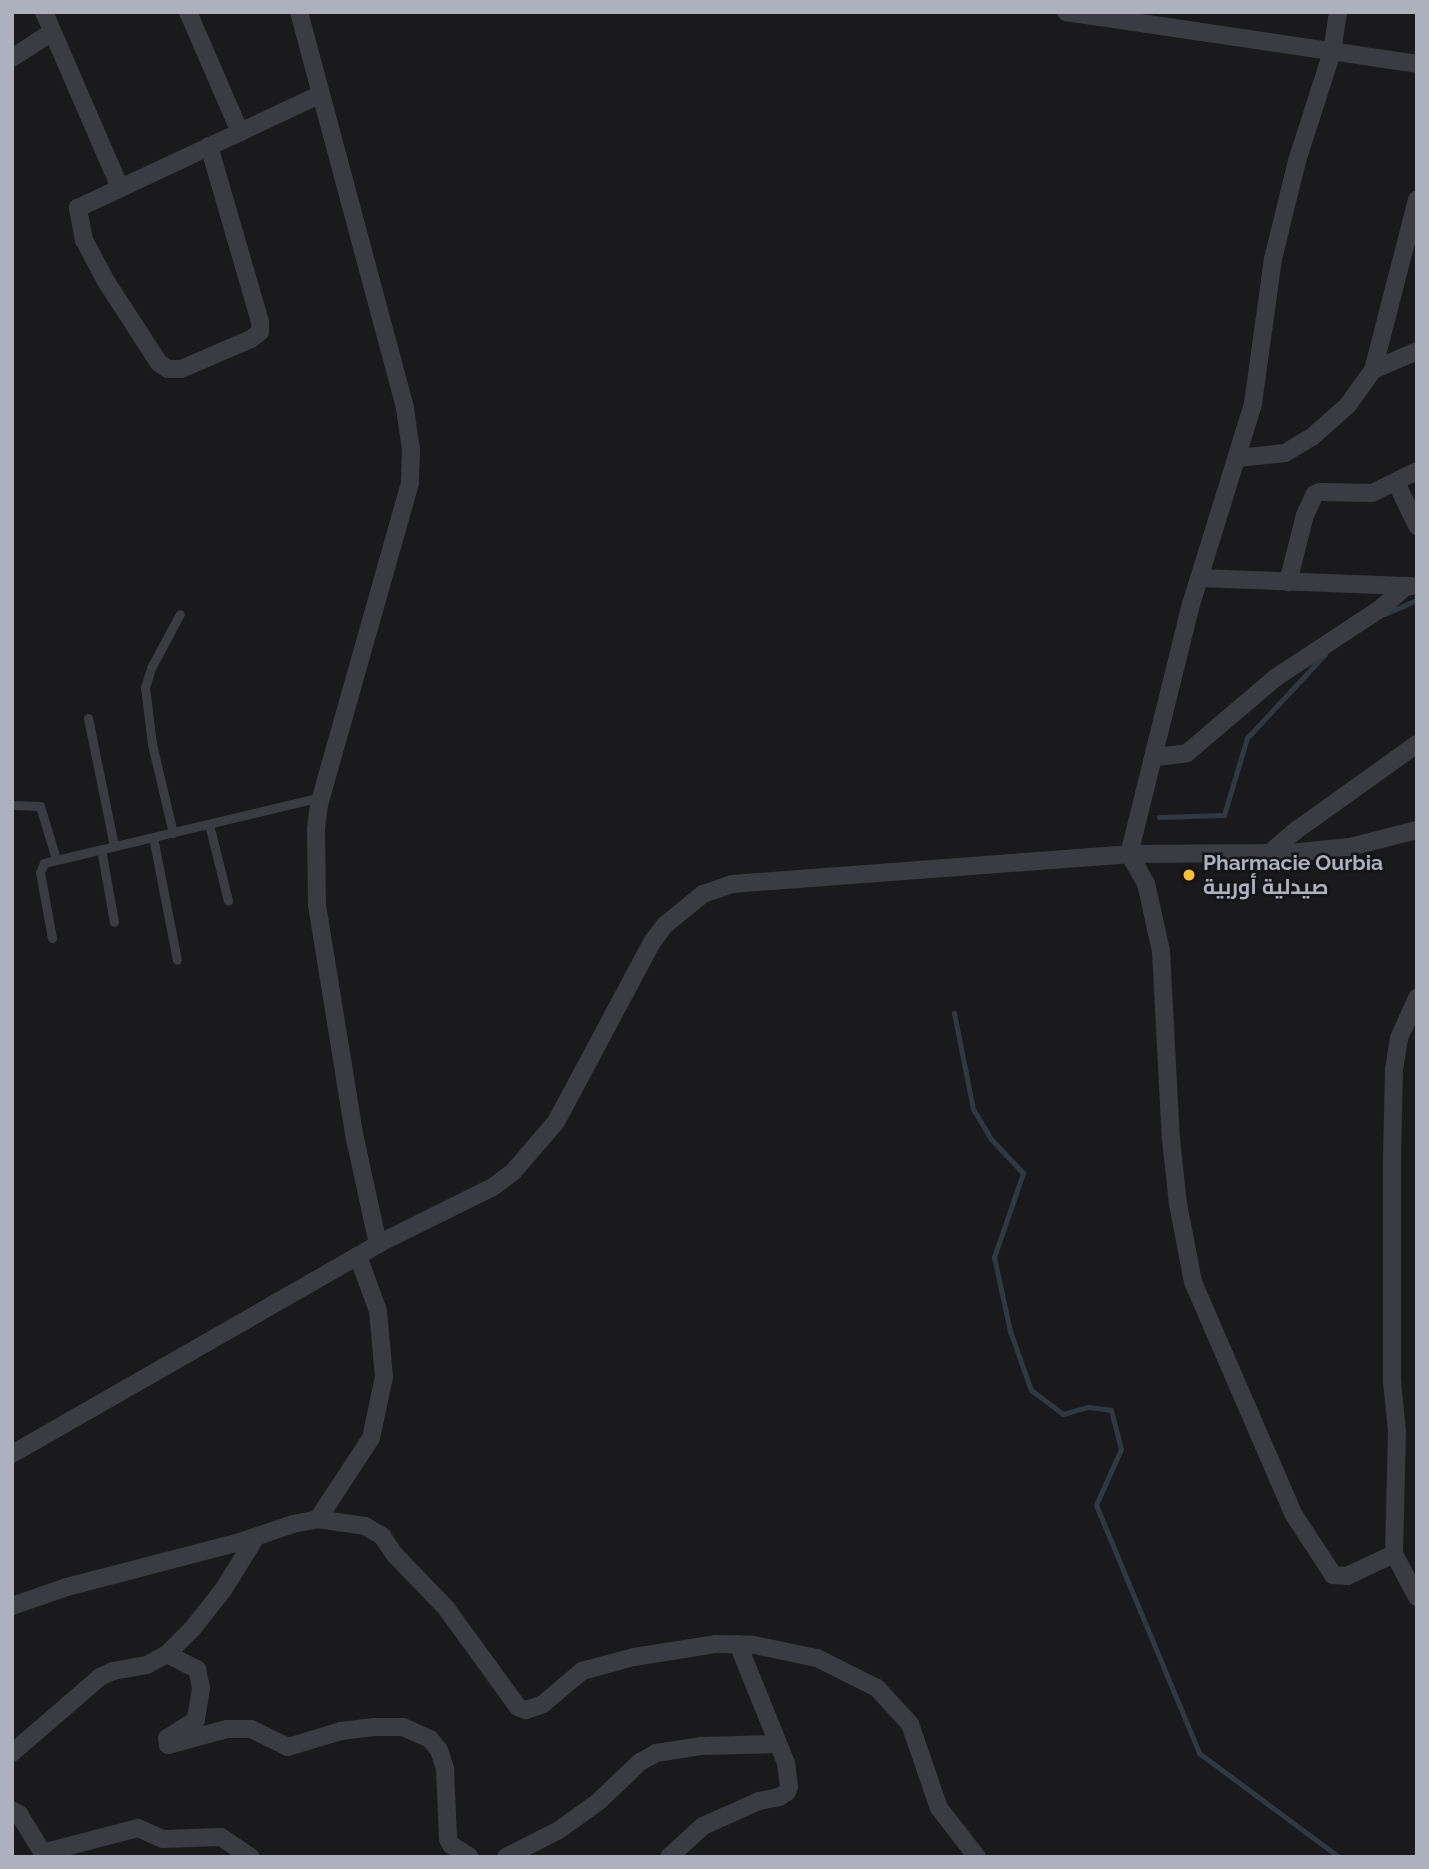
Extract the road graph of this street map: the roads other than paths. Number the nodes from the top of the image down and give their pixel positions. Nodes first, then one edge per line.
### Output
1 (44, 12) edge
2 (188, 12) edge
3 (299, 12) edge
4 (1066, 12) edge
5 (1338, 12) edge
6 (1123, 17) edge
7 (52, 33) junction
8 (1332, 52) junction
9 (12, 58) edge
10 (1417, 64) edge
11 (319, 95) junction
12 (240, 132) junction
13 (209, 146) junction
14 (120, 188) junction
15 (1417, 200) edge
16 (1417, 351) edge
17 (1373, 370) junction
18 (1238, 458) junction
19 (1417, 471) edge
20 (1396, 482) junction
21 (1417, 526) edge
22 (1199, 578) junction
23 (1288, 582) junction
24 (1412, 586) edge
25 (180, 614) dead end
26 (88, 718) dead end
27 (1417, 744) edge
28 (1156, 757) junction
29 (321, 797) junction
30 (12, 805) edge
31 (209, 824) junction
32 (1417, 830) edge
33 (173, 833) junction
34 (153, 838) junction
35 (114, 846) junction
36 (101, 849) junction
37 (1270, 853) junction
38 (1129, 854) junction
39 (56, 859) junction
40 (228, 901) dead end
41 (114, 922) dead end
42 (52, 939) dead end
43 (177, 960) dead end
44 (1417, 998) edge
45 (378, 1244) junction
46 (358, 1256) junction
47 (12, 1454) edge
48 (318, 1519) junction
49 (256, 1537) junction
50 (1394, 1554) junction
51 (1417, 1597) edge
52 (12, 1606) edge
53 (738, 1644) junction
54 (167, 1654) junction
55 (777, 1744) junction
56 (12, 1753) edge
57 (12, 1810) edge
58 (251, 1857) edge
59 (470, 1857) edge
60 (506, 1857) edge
61 (669, 1857) edge
62 (977, 1857) edge

1 - 7 street
2 - 12 street
3 - 11 street
4 - 6 street
5 - 8 street
6 - 8 street
7 - 9 street
7 - 14 street
8 - 10 street
8 - 18 street
11 - 12 street
11 - 29 street
12 - 13 street
13 - 14 street
13 - 14 street
15 - 17 street
16 - 17 street
17 - 18 street
18 - 22 street
19 - 20 street
20 - 21 street
20 - 23 street
22 - 23 street
22 - 28 street
23 - 24 street
24 - 28 street
25 - 33 lane
26 - 35 lane
27 - 37 street
28 - 38 street
29 - 31 lane
29 - 45 street
30 - 39 lane
31 - 33 lane
31 - 40 lane
32 - 37 street
33 - 34 lane
34 - 35 lane
34 - 43 lane
35 - 36 lane
36 - 39 lane
36 - 41 lane
37 - 38 street
38 - 45 street
38 - 50 street
39 - 42 lane
44 - 50 street
45 - 46 street
46 - 47 street
46 - 48 street
48 - 49 street
48 - 53 street
49 - 52 street
49 - 54 street
50 - 51 street
53 - 55 street
53 - 62 street
54 - 56 street
54 - 59 street
55 - 60 street
55 - 61 street
57 - 58 street

